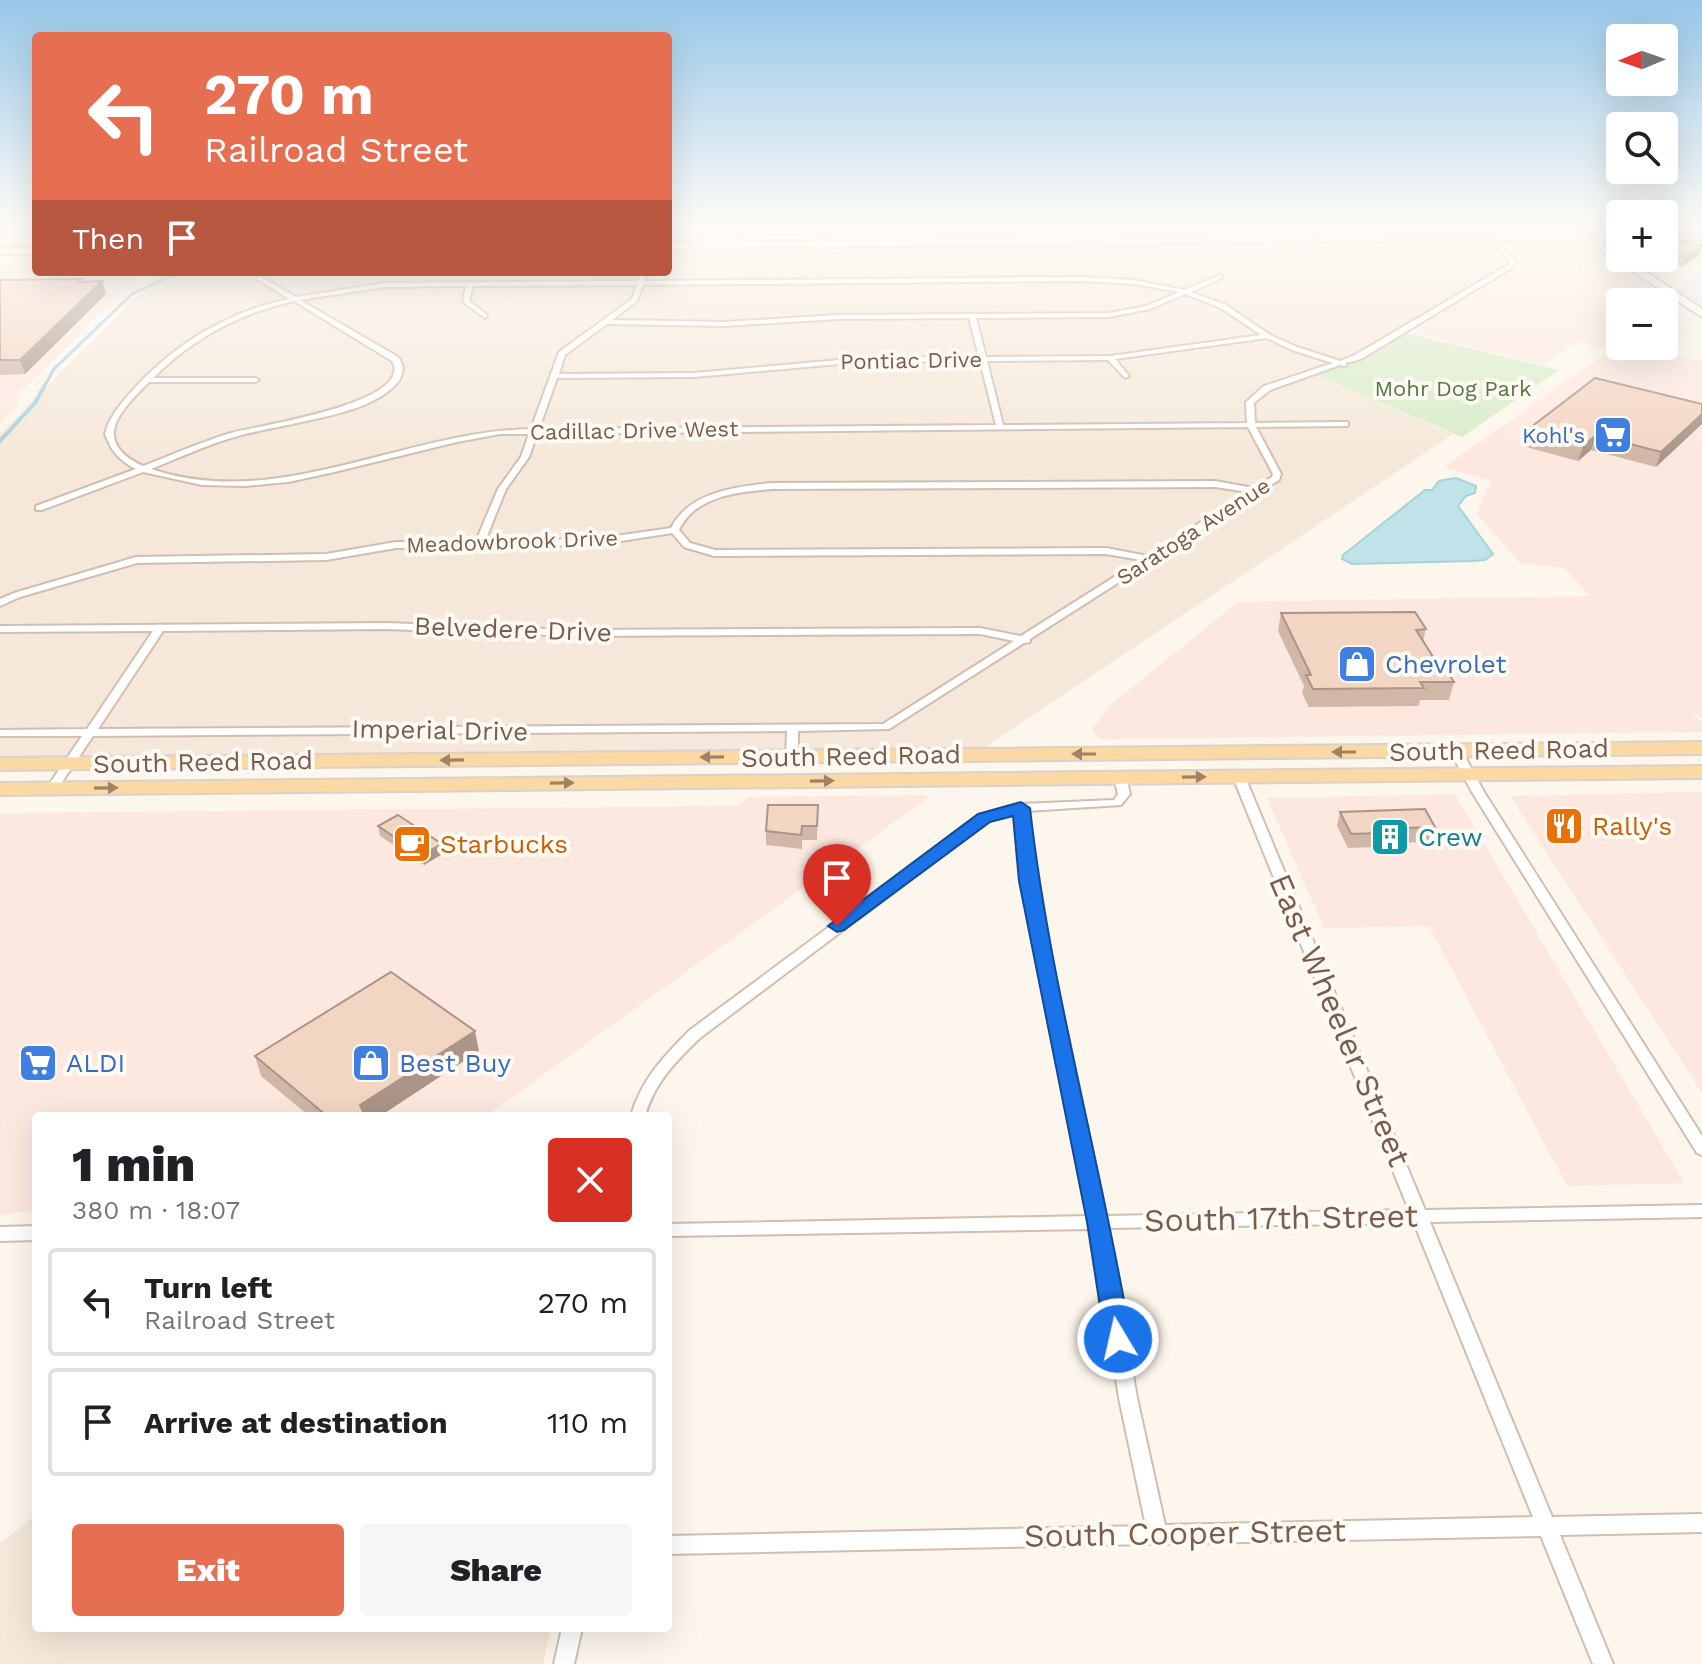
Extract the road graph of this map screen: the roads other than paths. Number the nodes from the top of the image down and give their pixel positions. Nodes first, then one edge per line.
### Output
1 (286, 301) edge
2 (298, 301) edge
3 (466, 301) edge
4 (634, 301) edge
5 (1165, 301) edge
6 (1207, 301) edge
7 (1452, 301) edge
8 (1682, 301) edge
9 (1702, 314) edge
10 (485, 316) dead end
11 (972, 316) junction
12 (605, 322) junction
13 (1268, 336) junction
14 (1110, 358) junction
15 (982, 359) junction
16 (1343, 364) junction
17 (553, 376) junction
18 (1125, 376) dead end
19 (146, 380) junction
20 (255, 380) dead end
21 (1345, 424) dead end
22 (1251, 425) junction
23 (1000, 427) junction
24 (534, 431) junction
25 (142, 469) junction
26 (1255, 491) junction
27 (39, 508) dead end
28 (674, 530) junction
29 (480, 543) junction
30 (1151, 559) junction
31 (0, 603) edge
32 (0, 629) edge
33 (159, 629) junction
34 (1026, 640) junction
35 (879, 728) joint
36 (793, 729) junction
37 (92, 732) junction
38 (0, 733) edge
39 (1702, 748) edge
40 (1456, 751) junction
41 (792, 757) junction
42 (0, 764) edge
43 (71, 764) junction
44 (1702, 772) edge
45 (1468, 774) junction
46 (1239, 777) junction
47 (1120, 778) junction
48 (0, 789) edge
49 (52, 789) junction
50 (1021, 808) junction
51 (639, 1111) edge
52 (1702, 1149) edge
53 (1702, 1211) edge
54 (1421, 1216) junction
55 (1099, 1222) junction
56 (672, 1230) edge
57 (32, 1233) edge
58 (0, 1234) edge
59 (1702, 1523) edge
60 (1547, 1526) junction
61 (1157, 1534) junction
62 (672, 1545) edge
63 (571, 1632) edge
64 (564, 1664) edge
65 (1603, 1664) edge

1 - 19 street
2 - 25 street
3 - 10 street
4 - 12 street
5 - 11 street
6 - 13 street
7 - 16 street
8 - 9 street
11 - 12 street
11 - 15 street
12 - 17 street
13 - 14 street, Pontiac Drive
13 - 16 street
14 - 15 street, Pontiac Drive
14 - 18 street
15 - 17 street, Pontiac Drive
15 - 23 street
16 - 22 street
17 - 24 street
19 - 20 street
19 - 25 street, Cadillac Drive West
21 - 22 street, Cadillac Drive West
22 - 23 street, Cadillac Drive West
22 - 26 street, Saratoga Avenue
23 - 24 street, Cadillac Drive West
24 - 25 street, Cadillac Drive West
24 - 29 street
25 - 27 street
26 - 28 street
26 - 30 street, Saratoga Avenue
28 - 29 street, Meadowbrook Drive
28 - 30 street
29 - 31 street, Meadowbrook Drive
30 - 34 street, Saratoga Avenue
32 - 33 street, Belvedere Drive
33 - 34 street, Belvedere Drive
33 - 37 street
34 - 35 street, Saratoga Avenue
35 - 36 street, Imperial Drive
36 - 37 street, Imperial Drive
36 - 41 street
37 - 38 street, Imperial Drive
37 - 43 street
39 - 40 main road, South Reed Road
40 -> 41 main road, South Reed Road
40 - 45 street
41 -> 43 main road, South Reed Road
42 - 43 main road, South Reed Road
43 - 49 street
44 - 45 main road, South Reed Road
45 - 46 main road, South Reed Road
45 - 52 street
47 -> 46 main road, South Reed Road
46 - 54 street, East Wheeler Street
49 -> 47 main road, South Reed Road
47 - 50 street
48 - 49 main road, South Reed Road
50 - 51 street
50 - 55 street
53 - 54 street, South 17th Street
54 - 55 street, South 17th Street
54 - 60 street, East Wheeler Street
55 - 56 street, South 17th Street
55 - 61 street
57 - 58 street
59 - 60 street, South Cooper Street
60 - 61 street, South Cooper Street
60 - 65 street, East Wheeler Street
61 - 62 street, South Cooper Street
63 - 64 street

